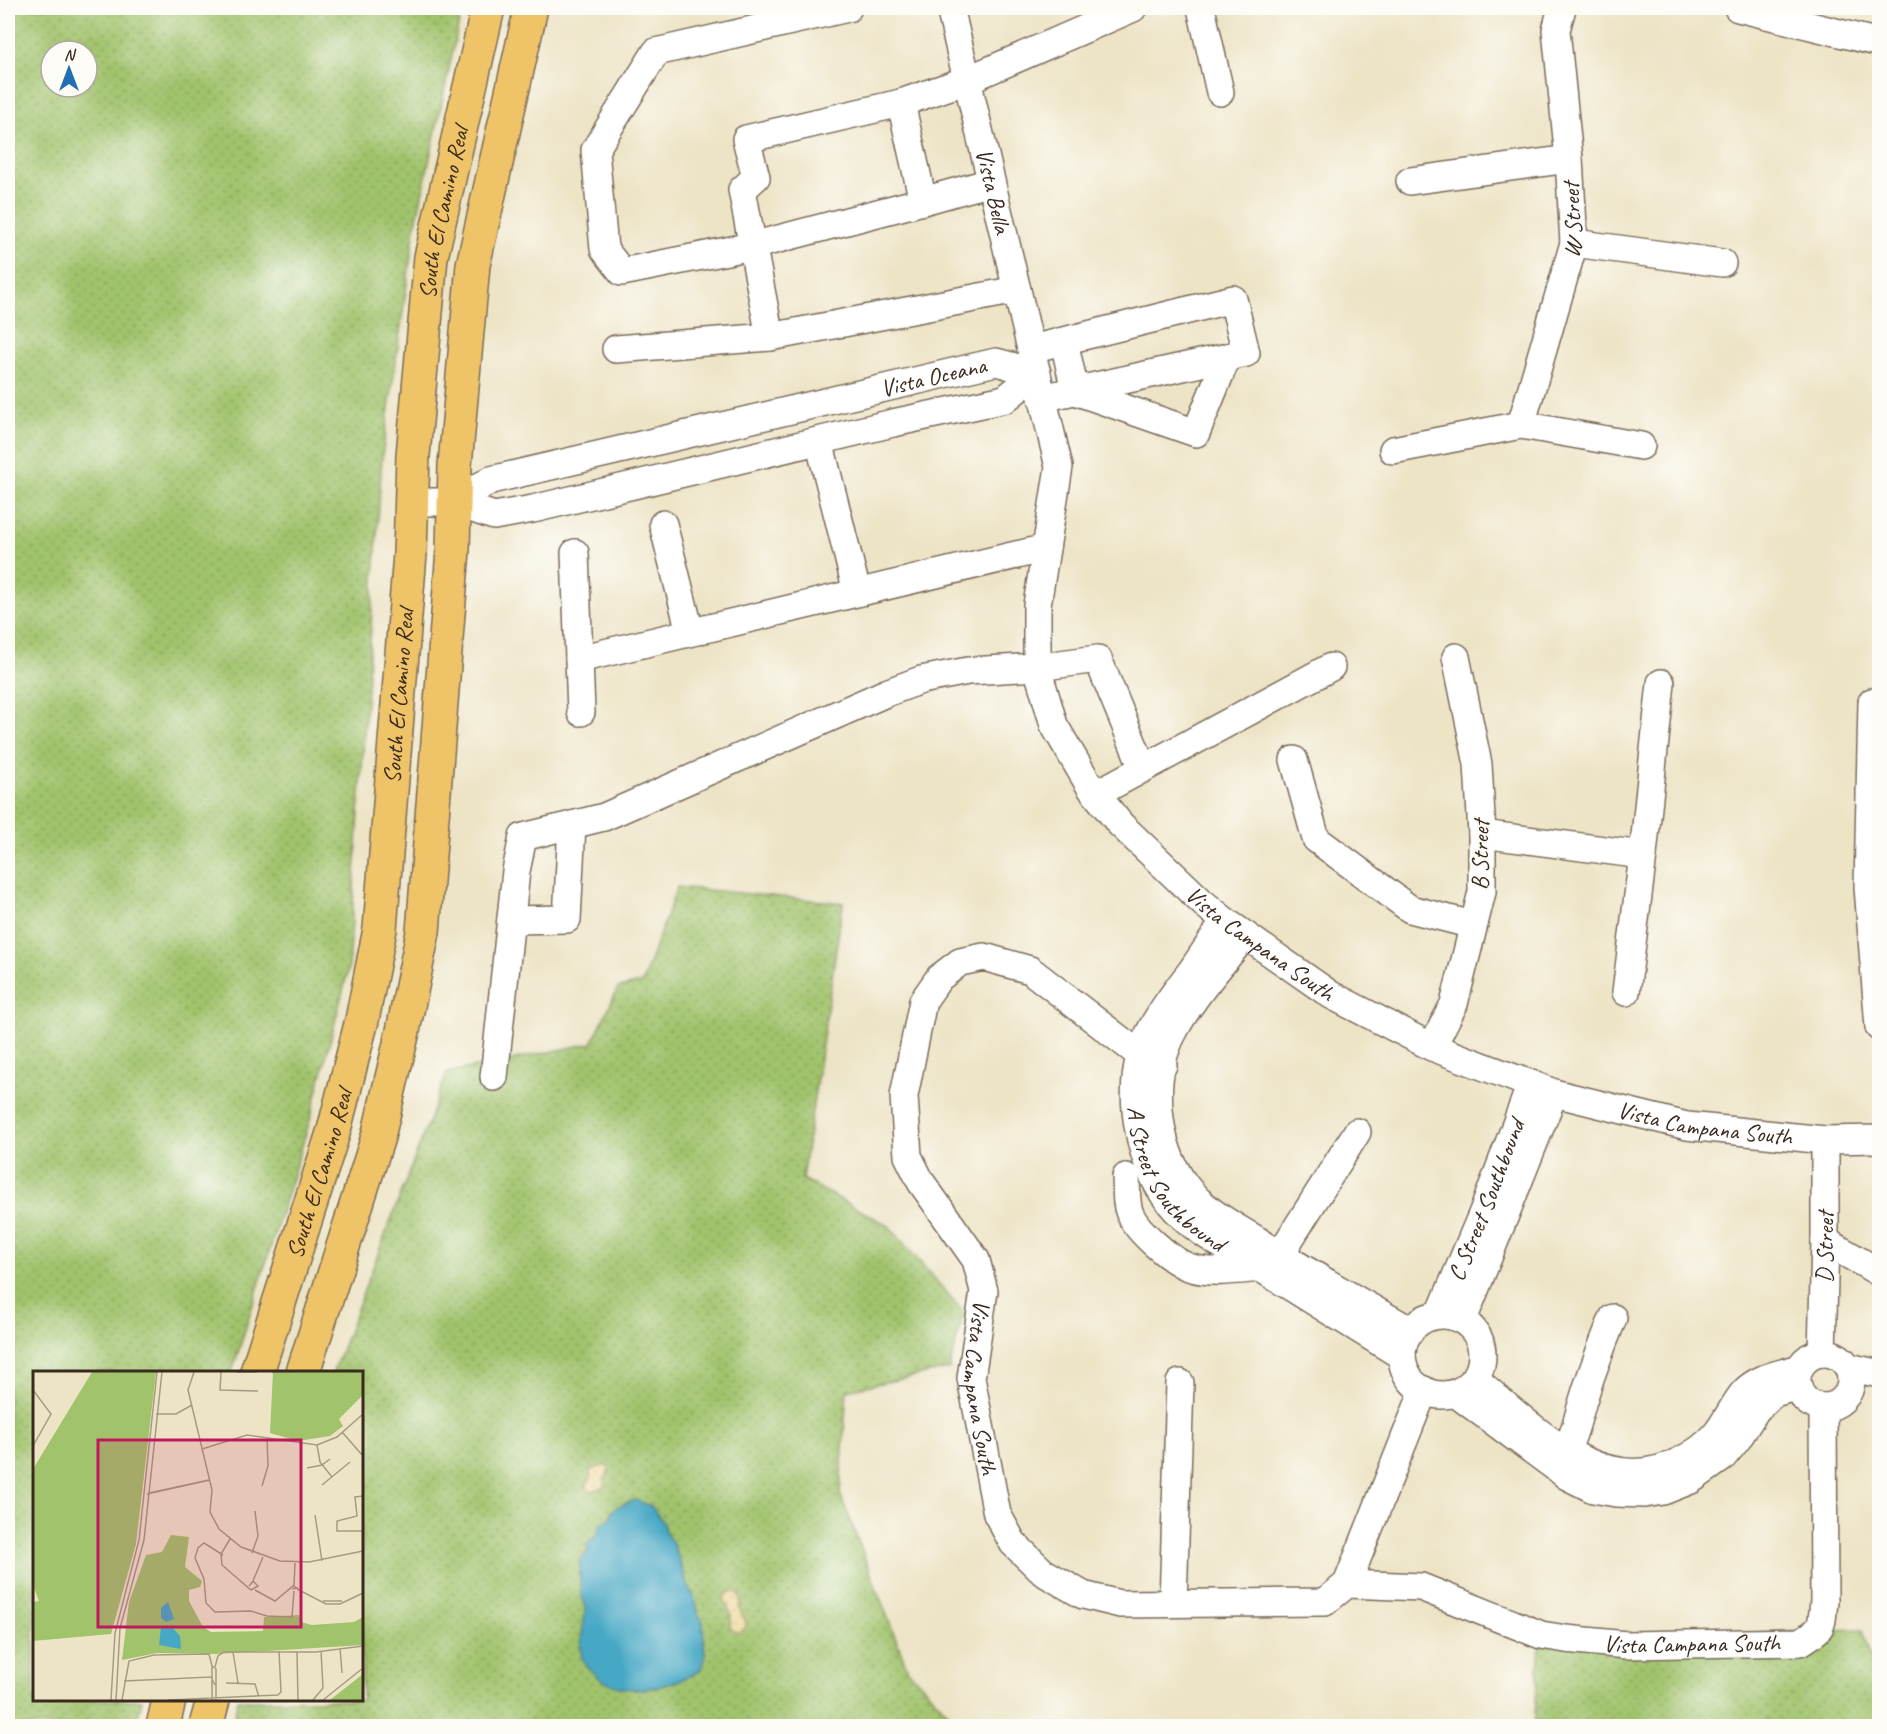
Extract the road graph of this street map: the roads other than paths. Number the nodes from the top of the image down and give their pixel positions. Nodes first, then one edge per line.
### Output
1 (488, 8) edge
2 (531, 8) edge
3 (848, 8) edge
4 (950, 8) edge
5 (1132, 8) edge
6 (1201, 8) edge
7 (1562, 8) edge
8 (1738, 8) edge
9 (1880, 43) edge
10 (968, 80) junction
11 (1220, 92) dead end
12 (901, 103) junction
13 (1569, 159) junction
14 (1410, 181) dead end
15 (992, 182) junction
16 (922, 201) junction
17 (1574, 243) junction
18 (752, 246) junction
19 (1722, 263) dead end
20 (1017, 290) junction
21 (770, 337) junction
22 (1064, 341) junction
23 (616, 349) dead end
24 (1227, 357) junction
25 (1037, 373) junction
26 (1075, 391) junction
27 (1521, 425) junction
28 (819, 441) junction
29 (1641, 446) dead end
30 (1393, 450) dead end
31 (411, 502) junction
32 (453, 502) junction
33 (663, 524) dead end
34 (1046, 548) junction
35 (575, 553) dead end
36 (857, 592) junction
37 (690, 632) junction
38 (1456, 657) dead end
39 (579, 659) junction
40 (1037, 667) junction
41 (1331, 667) dead end
42 (1661, 683) dead end
43 (1872, 702) dead end
44 (581, 712) dead end
45 (1294, 760) dead end
46 (1143, 768) junction
47 (1096, 794) junction
48 (572, 825) junction
49 (1482, 834) junction
50 (1643, 855) junction
51 (1874, 887) edge
52 (511, 920) junction
53 (1473, 925) junction
54 (1235, 928) junction
55 (1626, 992) dead end
56 (1879, 1027) edge
57 (1432, 1047) junction
58 (1152, 1060) junction
59 (494, 1077) dead end
60 (1543, 1088) junction
61 (1357, 1132) dead end
62 (1880, 1139) edge
63 (1825, 1140) junction
64 (1126, 1177) dead end
65 (1825, 1241) junction
66 (1270, 1265) junction
67 (1880, 1273) edge
68 (1452, 1317) junction
69 (1613, 1318) dead end
70 (1410, 1330) junction
71 (1402, 1356) junction
72 (1807, 1369) junction
73 (257, 1371) edge
74 (303, 1371) edge
75 (1880, 1374) edge
76 (1849, 1378) junction
77 (1180, 1383) dead end
78 (1465, 1386) junction
79 (1424, 1390) junction
80 (1880, 1391) edge
81 (1823, 1407) junction
82 (1561, 1459) junction
83 (1347, 1584) junction
84 (1173, 1604) junction
85 (169, 1701) edge
86 (213, 1701) edge
87 (163, 1726) edge
88 (206, 1726) edge

1 - 31 main road, South El Camino Real
2 - 32 main road, South El Camino Real
3 - 18 street
4 - 10 street, Vista Bella
5 - 10 street
6 - 11 street
7 - 13 street, W Street
8 - 9 street
10 - 12 street
10 - 15 street, Vista Bella
12 - 16 street
12 - 18 street
13 - 14 street
13 - 17 street, W Street
15 - 16 street
15 - 20 street, Vista Bella
16 - 18 street
17 - 19 street
17 - 27 street, W Street
18 - 21 street
20 - 21 street
20 - 25 street, Vista Bella
21 - 23 street
22 - 24 street
22 - 25 street
22 - 26 street
24 - 26 street
24 - 26 street
25 - 26 street
25 - 28 street, Vista Oceana
25 - 32 street, Vista Oceana
25 - 34 street, Vista Campana South
27 - 29 street
27 - 30 street
28 - 32 street, Vista Oceana
28 - 36 street
31 - 32 street, Vista Oceana
31 - 73 main road, South El Camino Real
32 - 74 main road, South El Camino Real
33 - 37 street
34 - 36 street
34 - 40 street, Vista Campana South
35 - 39 street
36 - 37 street
37 - 39 street
38 - 49 street, B Street
39 - 44 street
40 - 46 street
40 - 47 street, Vista Campana South
40 - 48 street
41 - 46 street
42 - 50 street
43 - 51 street
45 - 53 street
46 - 47 street
47 - 54 street, Vista Campana South
48 - 52 street
48 - 52 street
49 - 50 street
49 - 53 street, B Street
50 - 55 street
51 - 56 street
52 - 59 street
53 - 57 street, B Street
54 - 57 street, Vista Campana South
54 - 58 street
57 - 60 street, Vista Campana South
58 - 66 street
58 - 84 street, Vista Campana South
60 - 63 street, Vista Campana South
60 - 68 street, C Street Southbound
61 - 66 street
62 - 63 street, Vista Campana South
63 - 65 street, D Street
64 - 66 street
65 - 67 street
65 - 72 street, D Street
66 - 70 street
66 - 71 street
68 - 70 street
68 - 78 street
69 - 82 street
70 - 71 street
71 - 79 street
72 - 76 street
72 - 81 street
72 - 82 street
75 - 76 street
76 - 80 street
76 - 81 street
77 - 84 street
78 - 79 street
78 - 82 street
79 - 83 street
81 - 83 street, Vista Campana South
83 - 84 street, Vista Campana South
85 - 87 main road
86 - 88 main road

